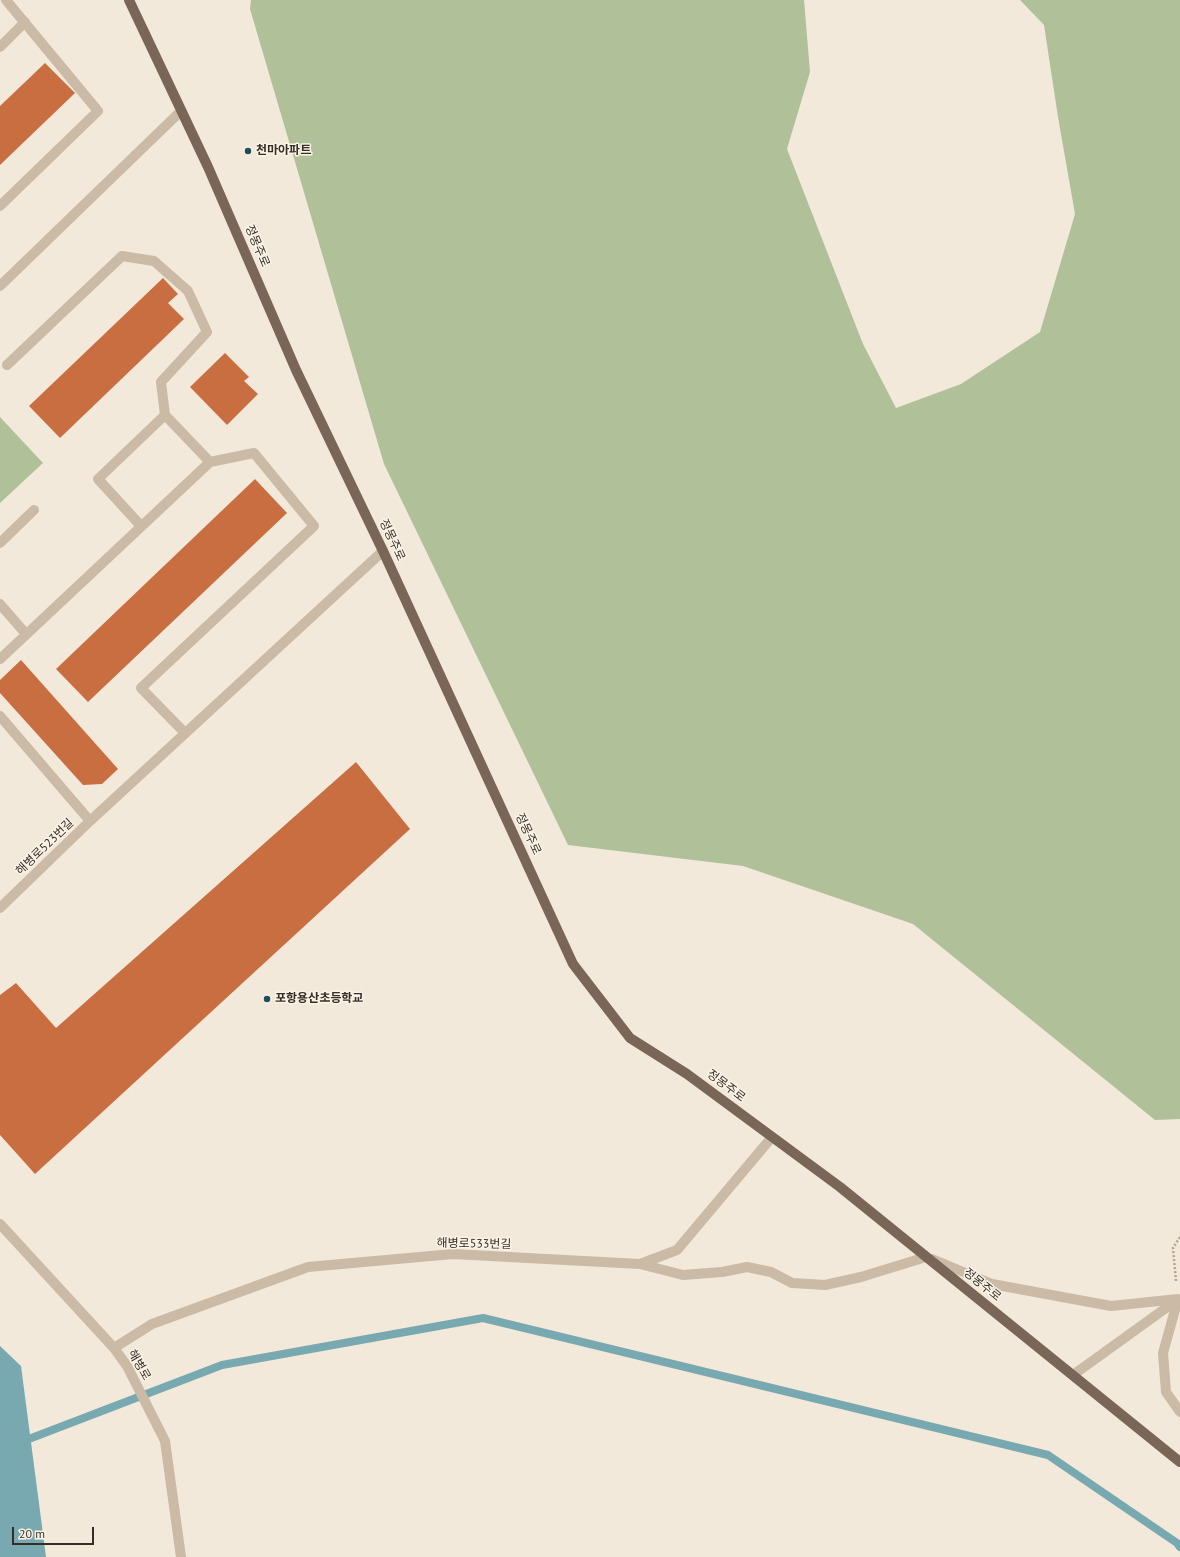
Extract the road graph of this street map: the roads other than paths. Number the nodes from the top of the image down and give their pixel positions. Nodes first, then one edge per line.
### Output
1 (6, 0) edge
2 (129, 0) edge
3 (25, 22) junction
4 (0, 47) edge
5 (181, 111) junction
6 (0, 206) edge
7 (0, 286) edge
8 (7, 365) dead end
9 (165, 415) junction
10 (210, 462) junction
11 (34, 510) dead end
12 (141, 526) junction
13 (0, 543) edge
14 (382, 551) junction
15 (0, 604) edge
16 (26, 634) junction
17 (0, 659) edge
18 (0, 716) edge
19 (186, 733) junction
20 (90, 821) junction
21 (0, 908) edge
22 (772, 1137) junction
23 (0, 1224) edge
24 (926, 1257) junction
25 (640, 1264) junction
26 (1179, 1298) edge
27 (114, 1348) junction
28 (1072, 1375) junction
29 (1180, 1412) edge
30 (1180, 1462) edge
31 (180, 1557) edge

1 - 3 street
2 - 5 main road, 정몽주로
3 - 4 street
3 - 6 street
5 - 7 street
5 - 14 main road, 정몽주로
8 - 9 street
9 - 10 street
9 - 12 street
10 - 12 street
10 - 19 street
11 - 13 street
12 - 16 street
14 - 19 street, 해병로523번길
14 - 22 main road, 정몽주로
15 - 16 street
16 - 17 street
18 - 20 street
19 - 20 street, 해병로523번길
20 - 21 street, 해병로523번길
22 - 24 main road, 정몽주로
22 - 25 street, 해병로533번길
23 - 27 street, 해병로
24 - 25 street
24 - 26 street
24 - 28 main road, 정몽주로
25 - 27 street, 해병로533번길
26 - 28 street
26 - 29 street
27 - 31 street, 해병로
28 - 30 main road, 정몽주로

